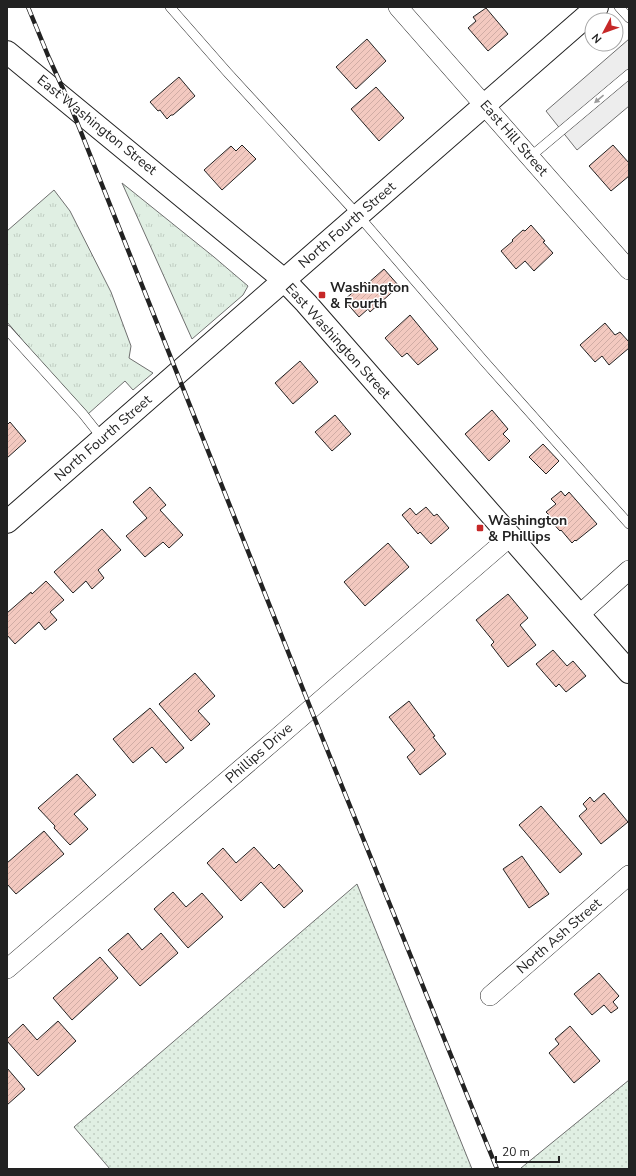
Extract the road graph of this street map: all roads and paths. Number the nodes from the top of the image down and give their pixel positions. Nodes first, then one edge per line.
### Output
1 (170, 7) edge
2 (398, 7) edge
3 (597, 7) edge
4 (619, 7) edge
5 (629, 18) edge
6 (7, 52) edge
7 (629, 74) edge
8 (485, 106) junction
9 (530, 157) junction
10 (358, 215) junction
11 (629, 270) edge
12 (284, 280) junction
13 (7, 330) edge
14 (103, 439) junction
15 (7, 522) edge
16 (629, 524) edge
17 (510, 536) junction
18 (629, 570) edge
19 (579, 615) junction
20 (629, 672) edge
21 (629, 875) edge
22 (7, 969) edge
23 (490, 996) dead end

1 - 10 lane
2 - 8 street, East Hill Street
3 - 8 street, North Fourth Street
4 - 5 lane
6 - 12 street, East Washington Street
7 -> 9 lane
8 - 9 street, East Hill Street
8 - 10 street, North Fourth Street
9 - 11 street, East Hill Street
10 - 12 street, North Fourth Street
10 - 16 lane
12 - 14 street, North Fourth Street
12 - 17 street, East Washington Street
13 - 14 lane
14 - 15 street, North Fourth Street
17 - 19 street, East Washington Street
17 - 22 street, Phillips Drive
18 - 19 street
19 - 20 street, East Washington Street
21 - 23 street, North Ash Street

